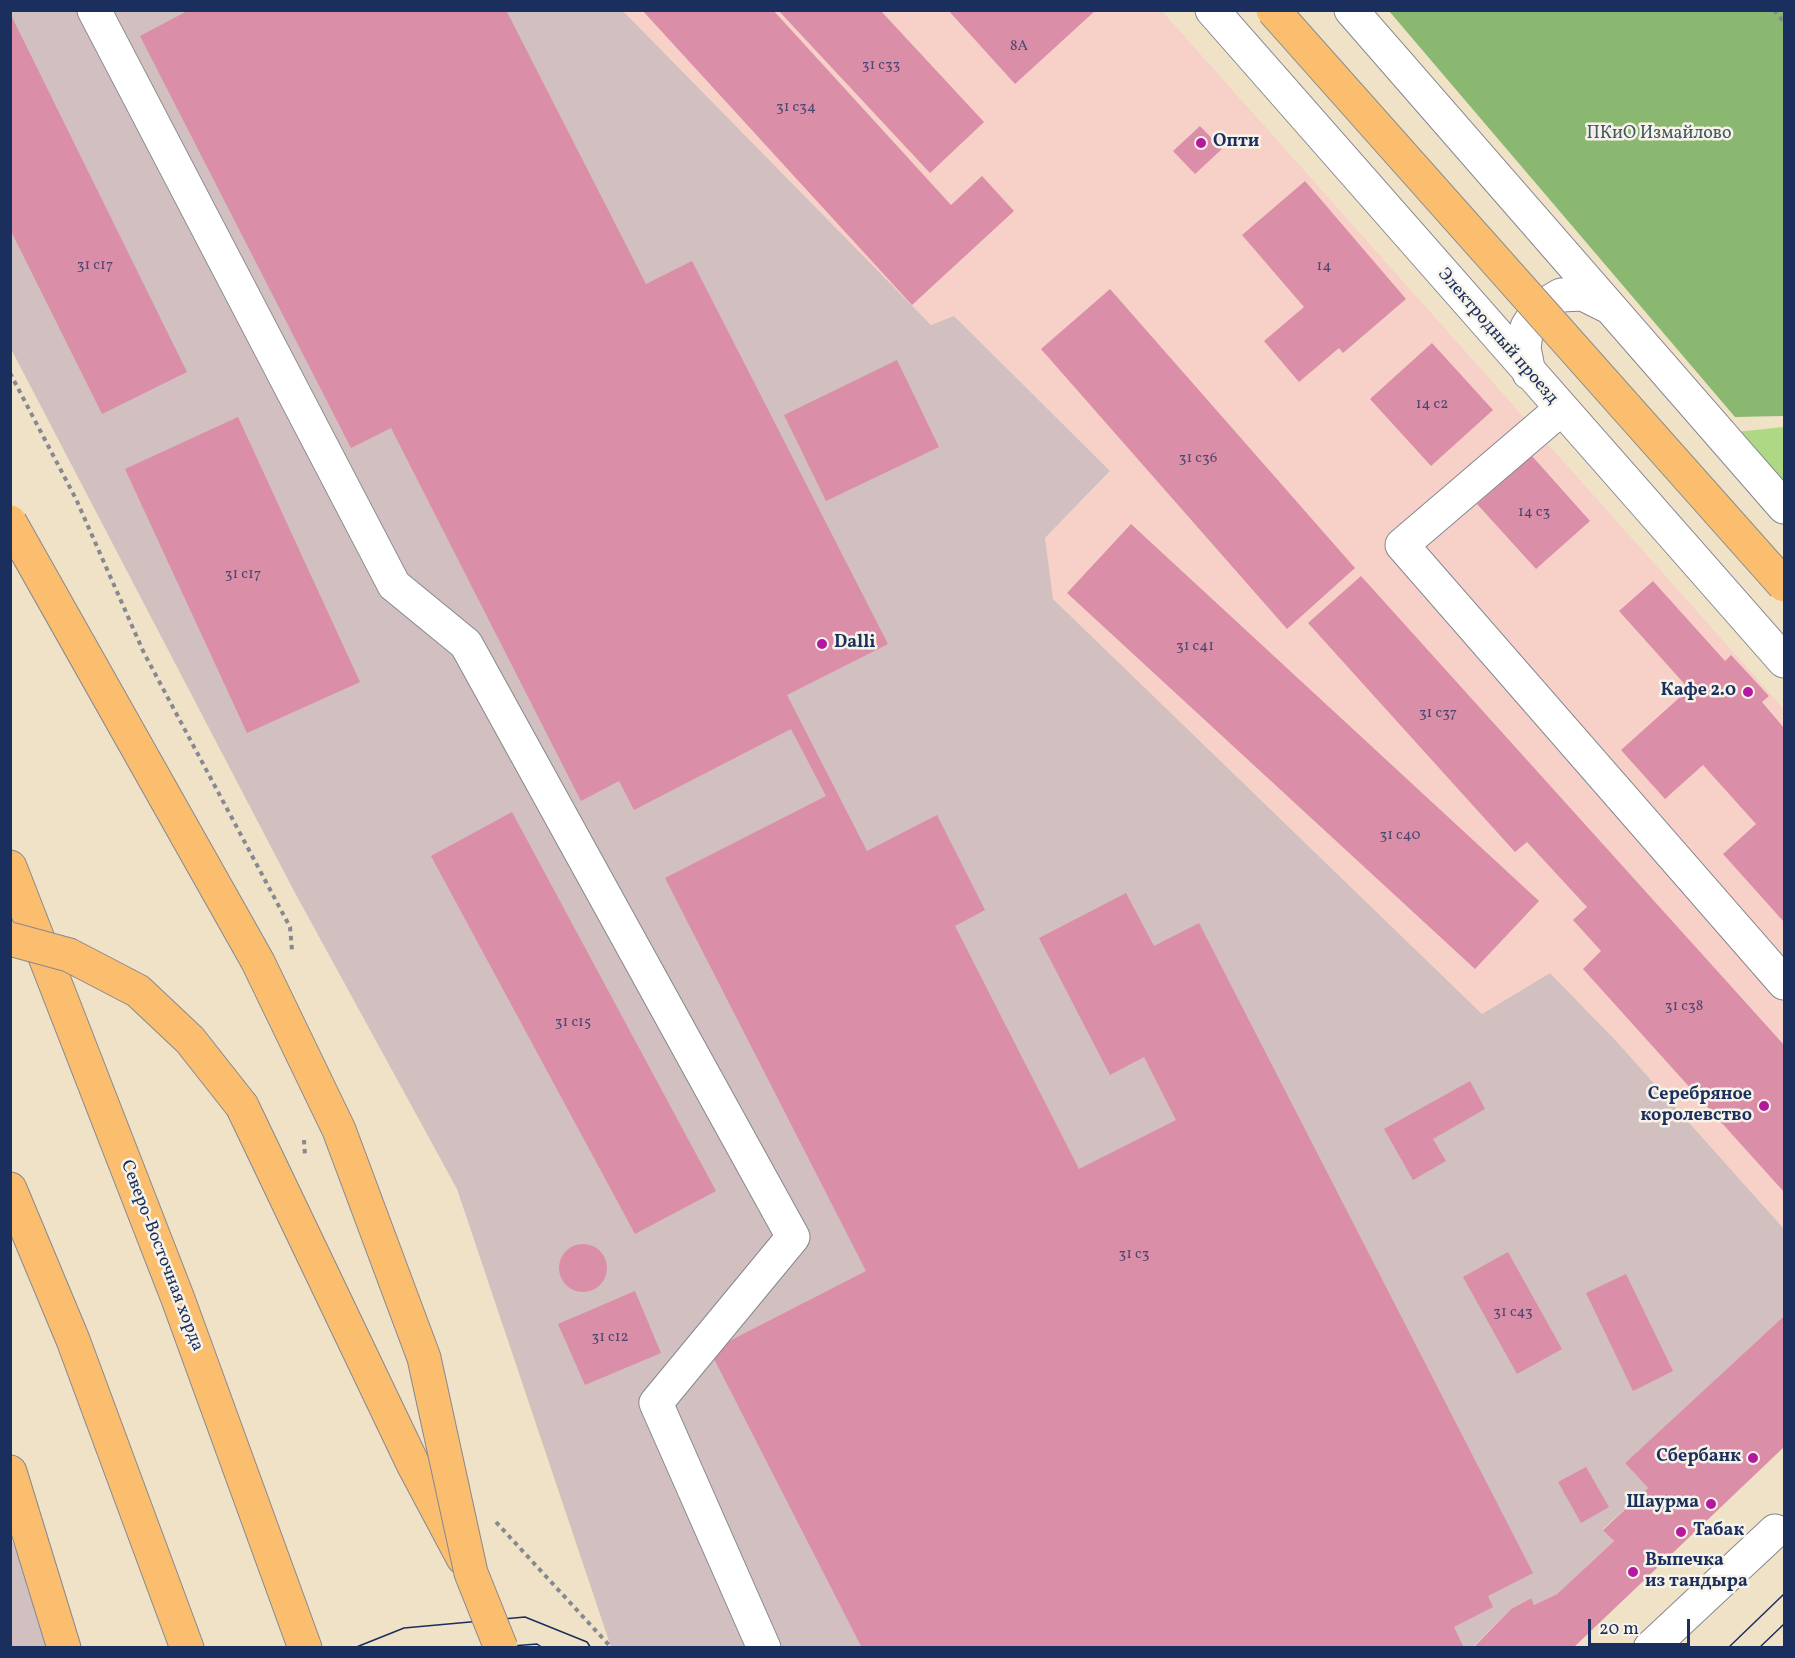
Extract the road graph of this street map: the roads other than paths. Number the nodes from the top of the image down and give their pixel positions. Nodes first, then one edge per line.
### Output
1 (94, 10) edge
2 (1212, 10) edge
3 (1273, 10) edge
4 (1350, 10) edge
5 (1607, 306) junction
6 (1528, 374) junction
7 (1561, 409) junction
8 (1785, 507) edge
9 (10, 522) edge
10 (1785, 585) edge
11 (1785, 662) edge
12 (10, 867) edge
13 (10, 939) edge
14 (1785, 984) edge
15 (10, 1189) edge
16 (10, 1472) edge
17 (1776, 1531) dead end
18 (471, 1573) junction
19 (64, 1647) edge
20 (187, 1647) edge
21 (305, 1647) edge
22 (501, 1647) edge
23 (764, 1647) edge
24 (1650, 1647) edge

1 - 23 street
2 - 6 street, Электродный проезд
3 - 10 main road, bridge
4 - 5 street
5 - 6 street
5 - 8 street
6 - 7 street, Электродный проезд
7 - 11 street, Электродный проезд
7 - 14 street
9 - 18 main road, bridge
12 - 21 main road, Северо-Восточная хорда
13 - 18 main road, bridge
15 - 20 main road
16 - 19 main road
17 - 24 street
18 - 22 main road, bridge

